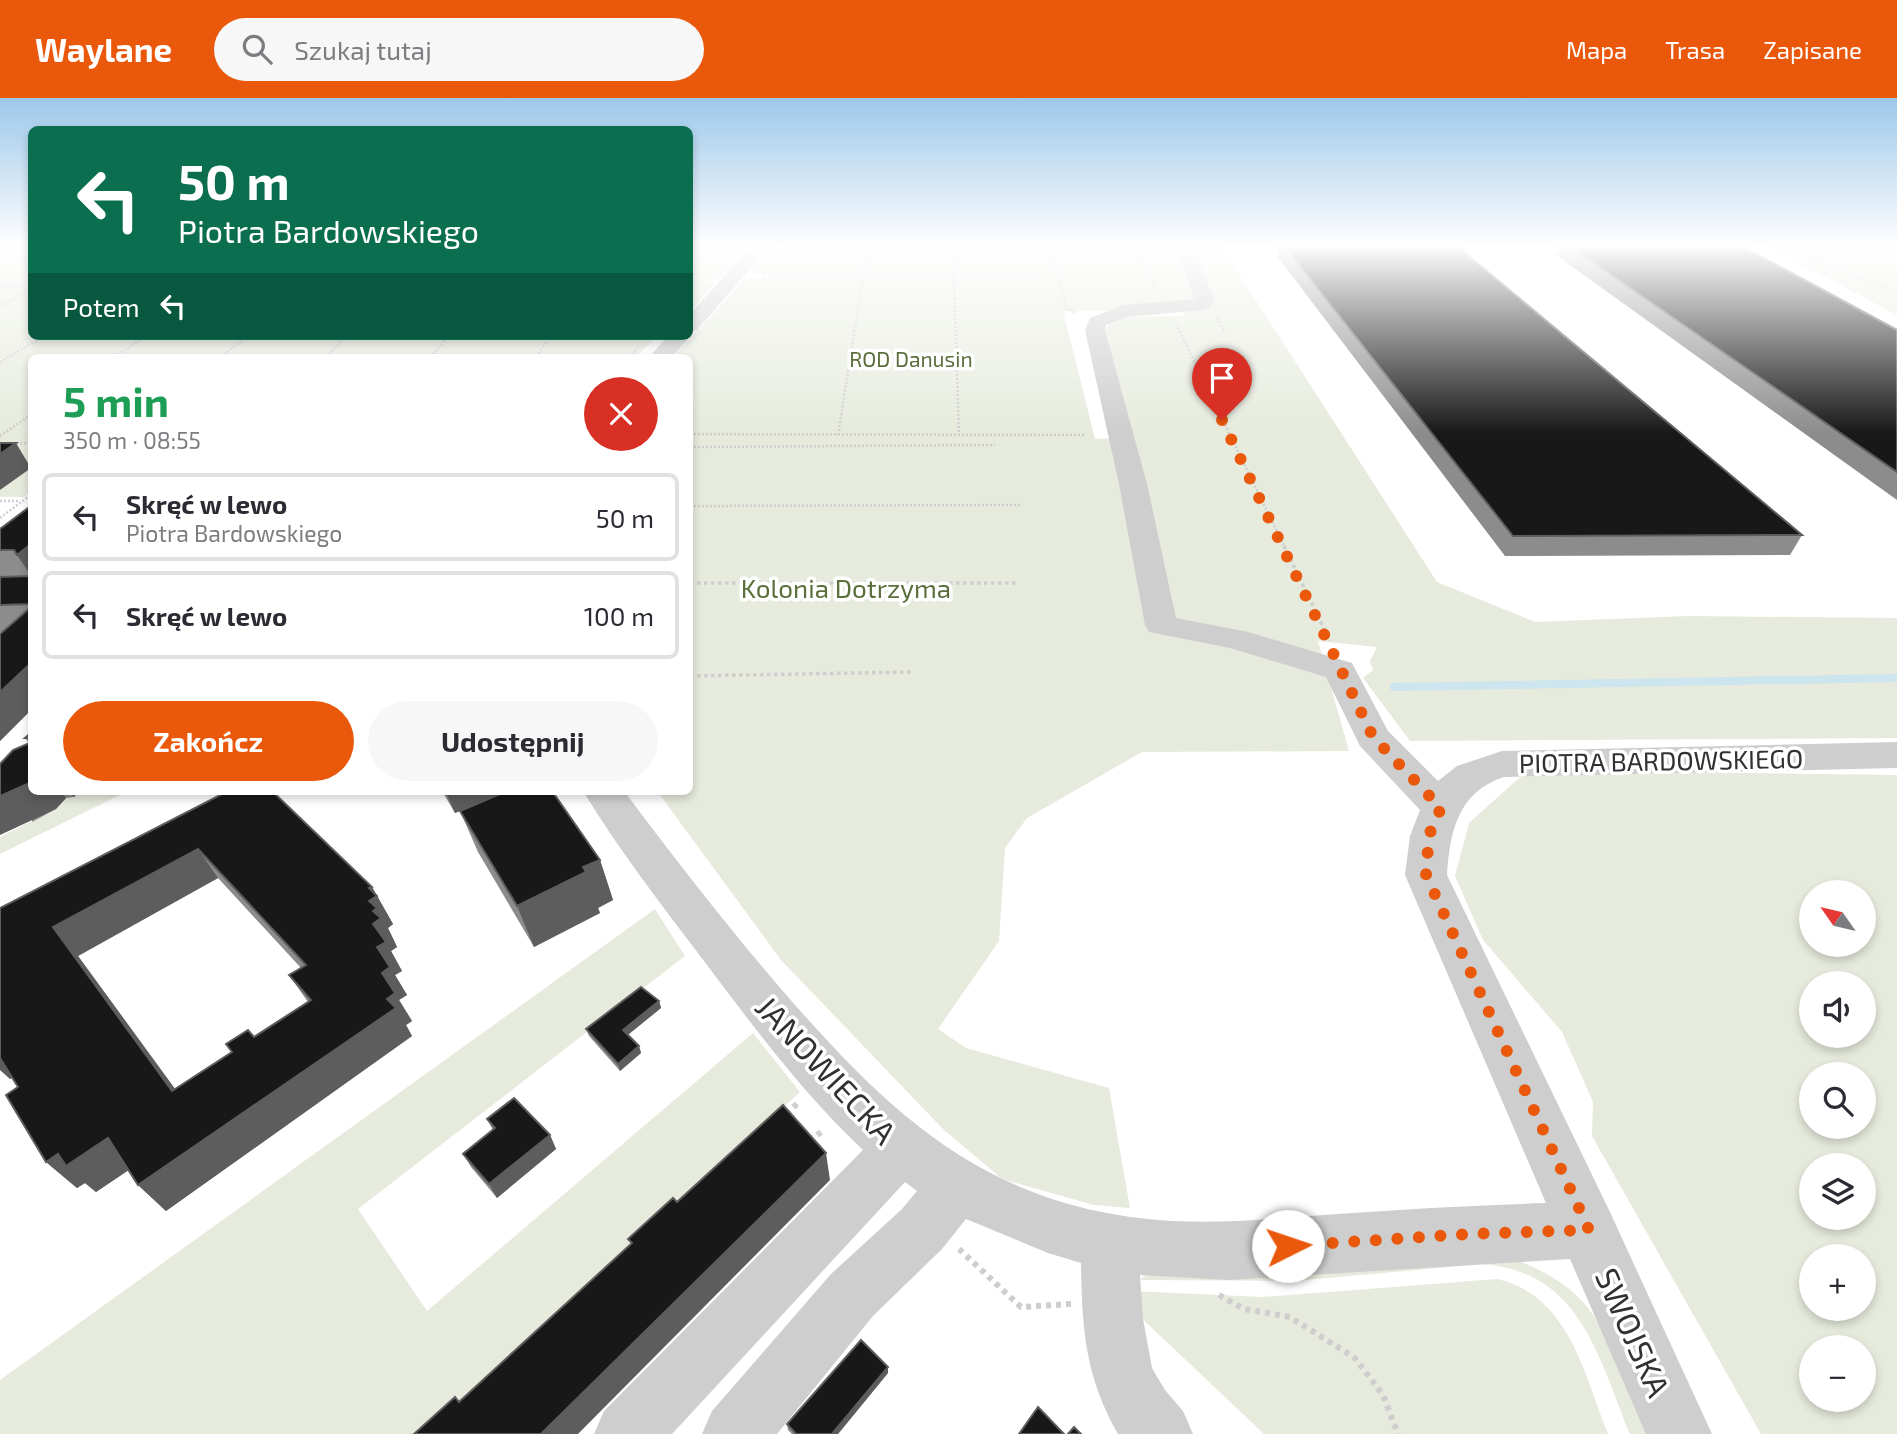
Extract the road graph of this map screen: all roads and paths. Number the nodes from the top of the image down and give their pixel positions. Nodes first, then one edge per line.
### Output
1 (706, 308) edge
2 (858, 308) edge
3 (955, 308) edge
4 (1067, 308) edge
5 (1153, 308) edge
6 (1172, 316) dead end
7 (1216, 317) dead end
8 (1097, 321) junction
9 (693, 323) edge
10 (1225, 332) dead end
11 (37, 340) edge
12 (140, 340) edge
13 (242, 340) edge
14 (343, 340) edge
15 (445, 340) edge
16 (676, 340) edge
17 (119, 354) edge
18 (224, 354) edge
19 (328, 354) edge
20 (433, 354) edge
21 (663, 354) edge
22 (0, 362) edge
23 (28, 417) edge
24 (693, 434) edge
25 (838, 435) junction
26 (959, 435) junction
27 (1086, 435) dead end
28 (0, 436) edge
29 (28, 443) edge
30 (0, 444) edge
31 (995, 445) dead end
32 (693, 447) edge
33 (28, 497) edge
34 (0, 501) edge
35 (23, 501) junction
36 (1021, 505) dead end
37 (693, 506) edge
38 (0, 518) edge
39 (693, 583) edge
40 (1017, 583) dead end
41 (1339, 670) junction
42 (912, 672) dead end
43 (693, 677) edge
44 (1897, 755) edge
45 (606, 795) edge
46 (1441, 808) junction
47 (808, 1094) dead end
48 (785, 1115) junction
49 (775, 1124) edge
50 (792, 1124) edge
51 (800, 1133) edge
52 (901, 1148) junction
53 (958, 1184) junction
54 (860, 1192) junction
55 (1589, 1230) junction
56 (1110, 1241) junction
57 (1206, 1288) dead end
58 (627, 1434) edge
59 (735, 1434) edge
60 (1160, 1434) edge
61 (1398, 1434) edge
62 (1679, 1434) edge

1 - 9 street
2 - 25 path
3 - 26 path
4 - 8 path
5 - 8 street
6 - 41 path
7 - 10 path
8 - 41 street
11 - 22 path
12 - 17 path
13 - 18 path
14 - 19 path
15 - 20 path
16 - 21 street
23 - 28 path
24 - 25 path
25 - 26 path
26 - 27 path
29 - 30 path
31 - 32 path
33 - 35 path
34 - 35 path
35 - 38 path
36 - 37 path
39 - 40 path
41 - 46 street
42 - 43 path
44 - 46 street, PIOTRA BARDOWSKIEGO
45 - 52 street, JANOWIECKA
46 - 55 street, PIOTRA BARDOWSKIEGO
47 - 48 path
48 - 49 path
48 - 50 path
51 - 54 path
52 - 53 street, JANOWIECKA
52 - 54 street
53 - 56 street, JANOWIECKA
53 - 59 street
54 - 58 street
55 - 56 street, JANOWIECKA
55 - 62 street, SWOJSKA
56 - 60 street
57 - 61 path

